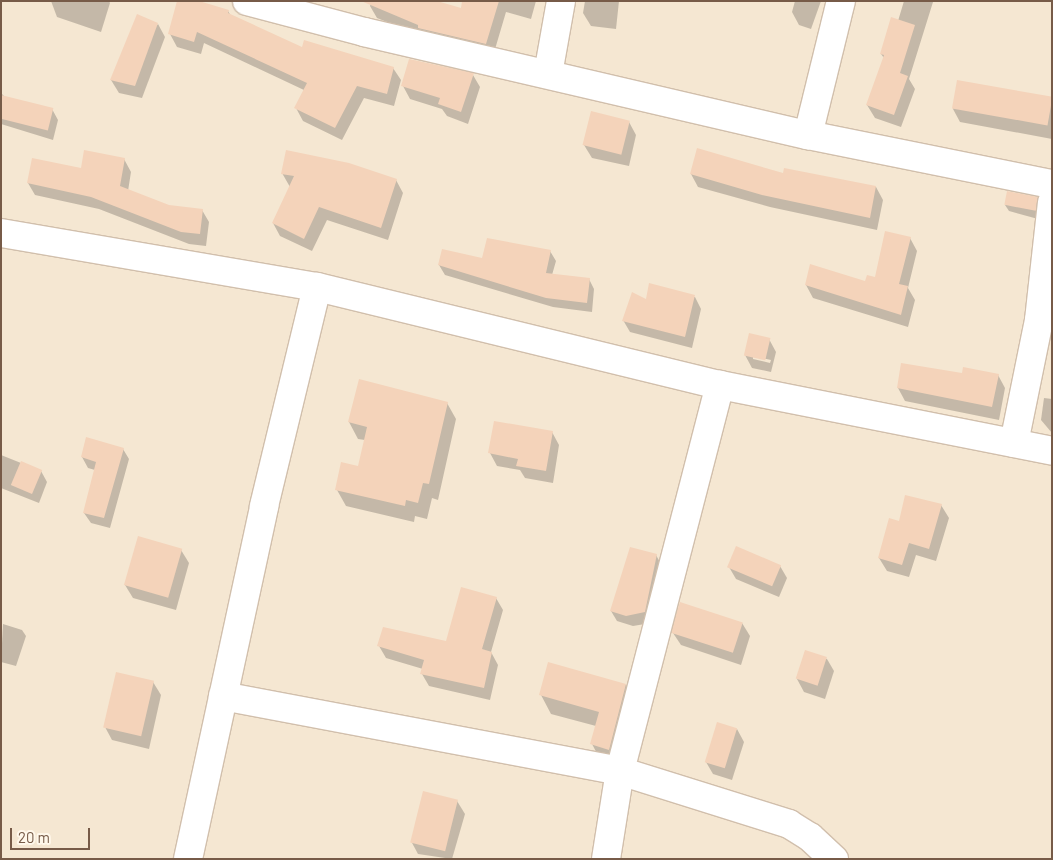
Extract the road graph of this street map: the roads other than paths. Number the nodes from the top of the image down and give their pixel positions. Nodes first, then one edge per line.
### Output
1 (247, 1) edge
2 (561, 1) edge
3 (841, 1) edge
4 (548, 74) junction
5 (808, 136) junction
6 (1052, 184) edge
7 (1052, 203) edge
8 (1, 233) edge
9 (317, 287) junction
10 (720, 385) junction
11 (1014, 443) junction
12 (1052, 451) edge
13 (223, 696) junction
14 (620, 771) junction
15 (188, 859) edge
16 (606, 859) edge
17 (834, 859) edge

1 - 4 street
2 - 4 street
3 - 5 street
4 - 5 street
5 - 6 street
7 - 11 street
8 - 9 street
9 - 10 street
9 - 13 street
10 - 11 street
10 - 14 street
11 - 12 street
13 - 14 street
13 - 15 street
14 - 16 street
14 - 17 street

